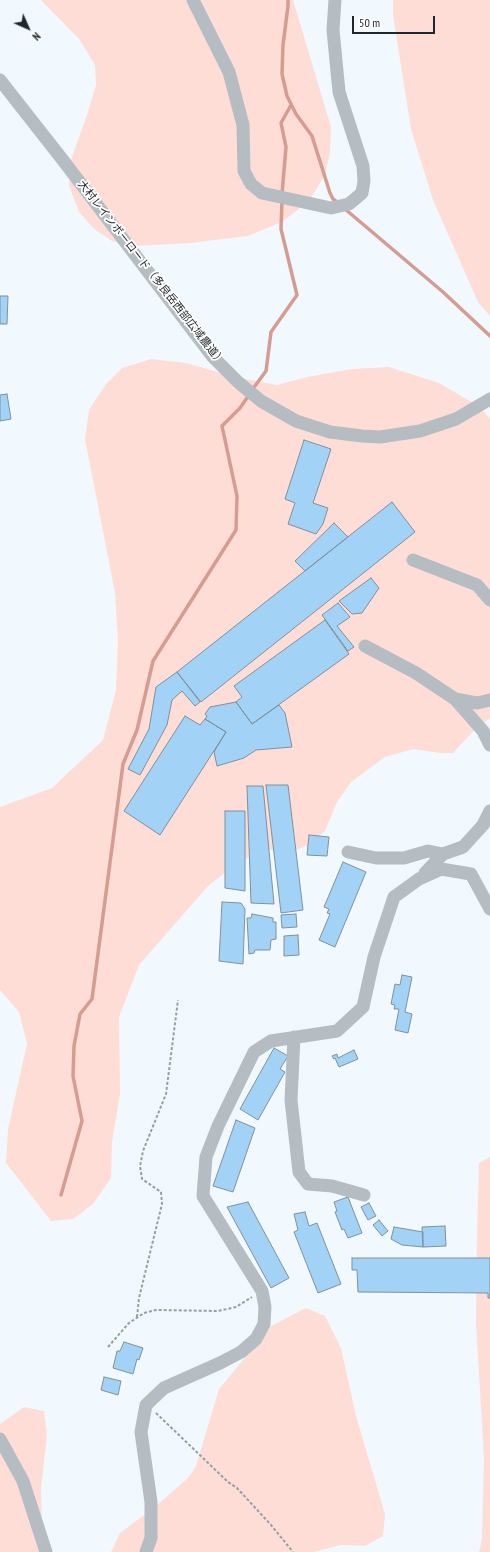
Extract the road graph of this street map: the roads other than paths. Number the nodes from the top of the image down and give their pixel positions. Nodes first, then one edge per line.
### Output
1 (193, 0) edge
2 (335, 0) edge
3 (0, 80) edge
4 (490, 399) edge
5 (413, 560) dead end
6 (490, 600) edge
7 (365, 646) dead end
8 (455, 699) junction
9 (490, 700) edge
10 (490, 745) edge
11 (490, 811) edge
12 (348, 852) dead end
13 (443, 854) junction
14 (419, 879) junction
15 (490, 909) edge
16 (294, 1037) junction
17 (364, 1195) dead end
18 (0, 1439) edge
19 (46, 1552) edge
20 (146, 1552) edge

1 - 2 street
3 - 4 street, 大村レインボーロード（多良岳西部広域農道）
5 - 6 street
7 - 8 street
8 - 9 street
8 - 10 street
11 - 13 street
12 - 13 street
13 - 14 street
14 - 15 street
14 - 16 street
16 - 17 street
16 - 20 street
18 - 19 street

